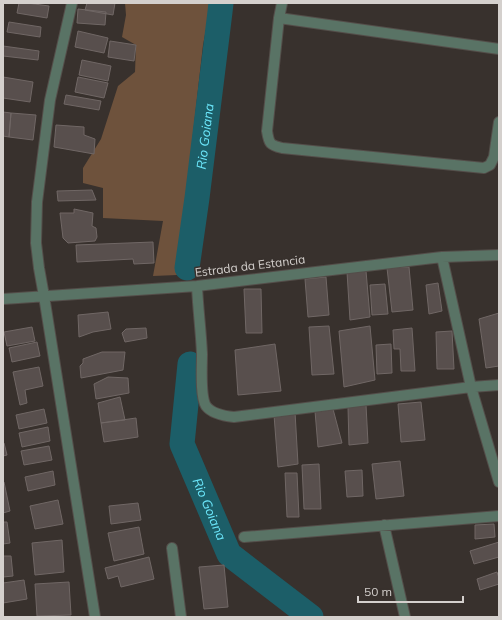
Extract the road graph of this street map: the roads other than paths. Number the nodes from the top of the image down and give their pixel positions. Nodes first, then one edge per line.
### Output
1 (72, 3) edge
2 (282, 3) edge
3 (279, 18) junction
4 (499, 49) edge
5 (499, 127) edge
6 (499, 255) edge
7 (442, 257) junction
8 (197, 286) junction
9 (44, 296) junction
10 (3, 299) edge
11 (499, 385) edge
12 (471, 387) junction
13 (499, 482) edge
14 (499, 516) edge
15 (384, 525) junction
16 (244, 537) dead end
17 (172, 548) dead end
18 (95, 617) edge
19 (181, 617) edge
20 (405, 617) edge

1 - 9 street
2 - 3 street
3 - 4 street
3 - 5 street
6 - 7 street, Estrada da Estancia
7 - 8 street, Estrada da Estancia
7 - 12 street
8 - 9 street, Estrada da Estancia
8 - 12 street
9 - 10 street, Estrada da Estancia
9 - 18 street
11 - 12 street
12 - 13 street
14 - 15 street
15 - 16 street
15 - 20 street
17 - 19 street

